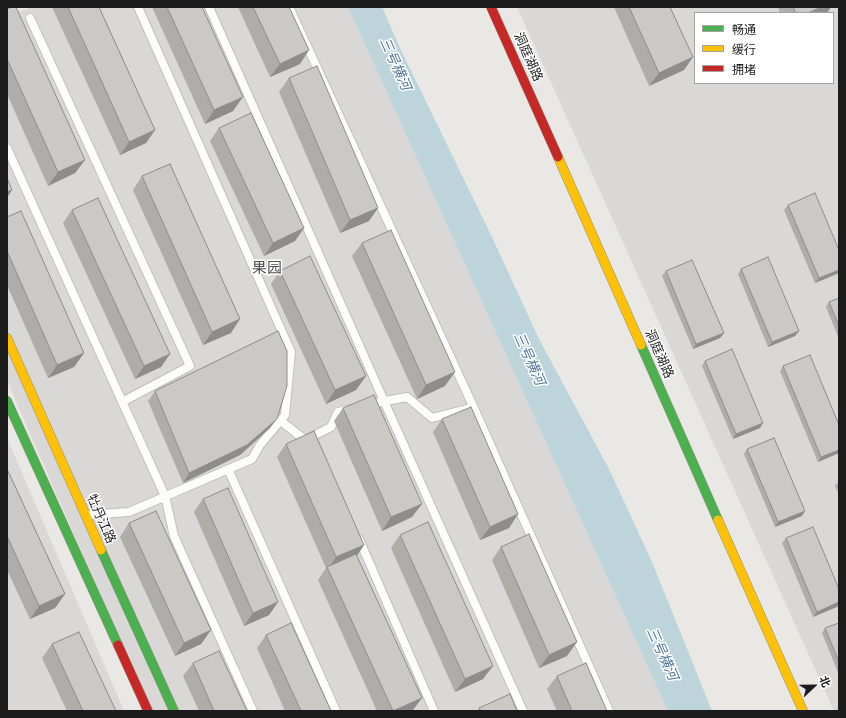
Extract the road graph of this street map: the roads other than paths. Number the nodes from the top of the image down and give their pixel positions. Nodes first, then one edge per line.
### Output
1 (138, 7) edge
2 (209, 7) edge
3 (289, 7) edge
4 (491, 7) edge
5 (30, 18) dead end
6 (7, 148) edge
7 (7, 338) edge
8 (7, 401) edge
9 (384, 401) junction
10 (122, 402) junction
11 (473, 406) junction
12 (281, 421) junction
13 (228, 469) junction
14 (165, 496) junction
15 (85, 515) junction
16 (355, 529) edge
17 (148, 711) edge
18 (174, 711) edge
19 (252, 711) edge
20 (336, 711) edge
21 (434, 711) edge
22 (523, 711) edge
23 (609, 711) edge
24 (803, 711) edge

1 - 12 lane
2 - 9 lane
3 - 11 lane
4 - 24 street, 洞庭湖路
5 - 10 lane
6 - 10 lane
7 - 15 street, 牡丹江路
8 - 17 street
9 - 11 lane
9 - 12 lane
9 - 22 lane
10 - 14 lane
11 - 23 lane
12 - 13 lane
13 - 14 lane
13 - 20 lane
14 - 15 lane
14 - 19 lane
15 - 18 street, 牡丹江路
16 - 21 lane

